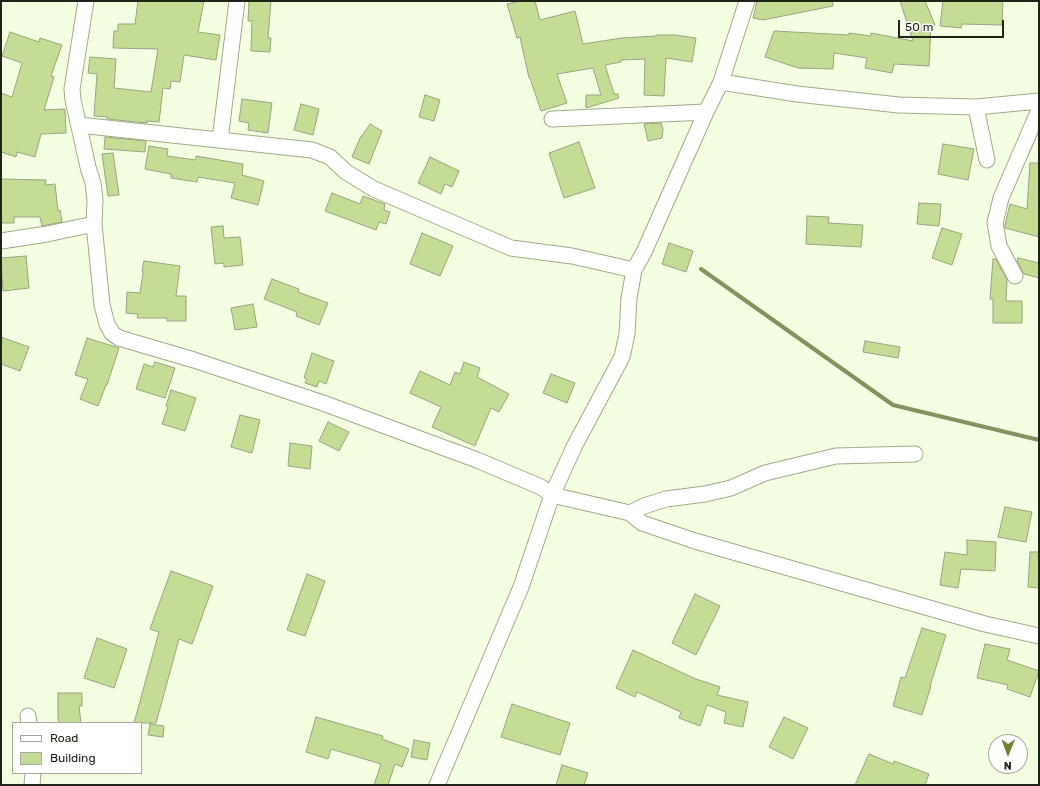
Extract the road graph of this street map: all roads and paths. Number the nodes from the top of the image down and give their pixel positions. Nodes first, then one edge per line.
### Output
1 (86, 1) edge
2 (237, 1) edge
3 (747, 1) edge
4 (721, 82) junction
5 (1039, 101) edge
6 (976, 107) junction
7 (1039, 110) edge
8 (706, 112) junction
9 (552, 119) dead end
10 (79, 125) junction
11 (220, 140) junction
12 (987, 160) dead end
13 (94, 224) junction
14 (1, 241) edge
15 (634, 270) junction
16 (1015, 276) dead end
17 (915, 454) dead end
18 (552, 495) junction
19 (630, 513) junction
20 (1039, 636) edge
21 (33, 774) edge
22 (32, 785) edge
23 (437, 785) edge

1 - 10 street
2 - 11 street
3 - 4 street
4 - 6 street
4 - 8 street
5 - 6 street
6 - 12 street
7 - 16 street
8 - 9 street
8 - 15 street
10 - 11 street
10 - 13 street
11 - 15 street
13 - 14 street
13 - 18 street
15 - 18 street
17 - 19 street
18 - 19 street
18 - 23 street
19 - 20 street
21 - 22 street

